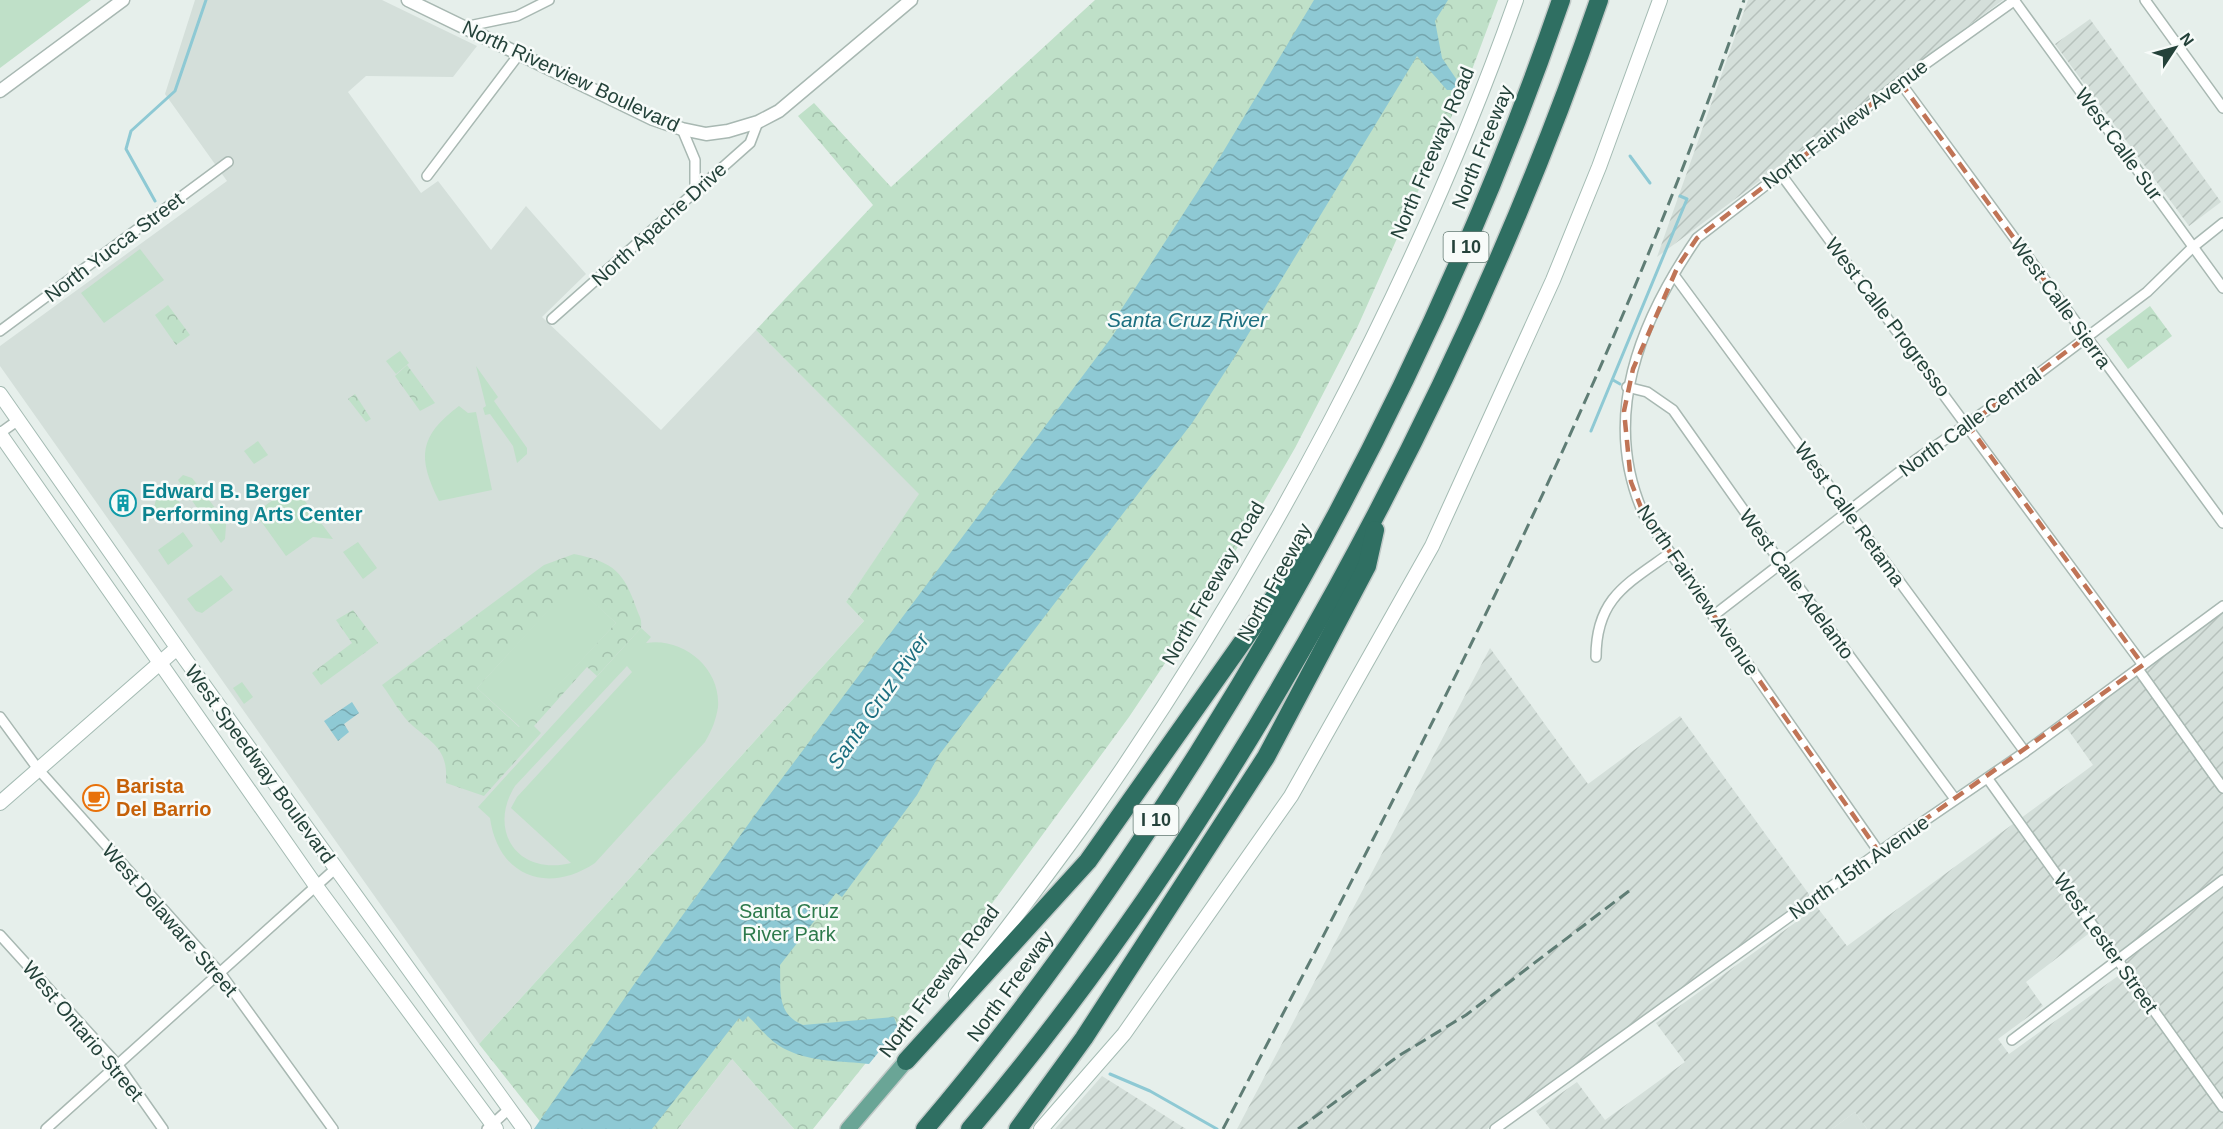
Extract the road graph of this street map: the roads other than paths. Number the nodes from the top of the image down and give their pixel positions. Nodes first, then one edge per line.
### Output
1 (123, 0) edge
2 (408, 0) edge
3 (549, 0) edge
4 (911, 0) edge
5 (1516, 0) edge
6 (1561, 0) edge
7 (1599, 0) edge
8 (1609, 0) edge
9 (1660, 0) edge
10 (2015, 0) edge
11 (2145, 0) edge
12 (464, 27) junction
13 (1589, 28) junction
14 (520, 53) junction
15 (1900, 82) junction
16 (0, 91) edge
17 (2223, 108) edge
18 (758, 122) junction
19 (682, 129) junction
20 (228, 162) dead end
21 (1780, 173) junction
22 (427, 176) dead end
23 (695, 192) junction
24 (2223, 223) edge
25 (2193, 247) junction
26 (1674, 275) junction
27 (2223, 288) edge
28 (552, 320) dead end
29 (0, 331) edge
30 (2085, 337) junction
31 (1627, 387) junction
32 (0, 394) edge
33 (17, 421) junction
34 (1968, 425) junction
35 (0, 433) edge
36 (1352, 487) junction
37 (1379, 510) junction
38 (1848, 512) junction
39 (2223, 523) edge
40 (1670, 553) junction
41 (1780, 563) junction
42 (2223, 606) edge
43 (1713, 616) junction
44 (177, 648) junction
45 (1596, 657) dead end
46 (160, 663) junction
47 (2141, 667) junction
48 (0, 717) edge
49 (2025, 753) junction
50 (38, 769) junction
51 (1988, 779) junction
52 (2223, 788) edge
53 (1955, 799) junction
54 (0, 803) edge
55 (1879, 852) junction
56 (335, 869) junction
57 (2223, 880) edge
58 (316, 886) junction
59 (0, 935) edge
60 (2118, 960) junction
61 (220, 974) junction
62 (2012, 1040) dead end
63 (906, 1061) junction
64 (118, 1065) junction
65 (2223, 1107) edge
66 (509, 1109) junction
67 (522, 1126) edge
68 (492, 1127) edge
69 (46, 1129) edge
70 (163, 1129) edge
71 (333, 1129) edge
72 (848, 1129) edge
73 (925, 1129) edge
74 (970, 1129) edge
75 (1018, 1129) edge
76 (1041, 1129) edge
77 (1495, 1129) edge

1 - 16 street
2 - 12 street, North Riverview Boulevard
3 - 12 street
4 - 18 street, North Riverview Boulevard
5 - 63 main road, North Freeway Road
6 - 36 highway, North Freeway / I 10
7 - 13 highway, I 10
8 - 13 highway
9 - 76 main road
10 - 15 street, North Fairview Avenue
10 - 25 street, West Calle Sur
11 - 17 street
12 - 14 street, North Riverview Boulevard
13 - 37 highway, I 10
14 - 19 street, North Riverview Boulevard
14 - 22 street
15 - 21 street, North Fairview Avenue
15 - 30 street, West Calle Sierra
18 - 19 street, North Riverview Boulevard
18 - 23 street, North Apache Drive
19 - 23 street
20 - 29 street, North Yucca Street
21 - 26 street, North Fairview Avenue
21 - 34 street, West Calle Progresso
23 - 28 street, North Apache Drive
24 - 25 street, North Calle Central
25 - 27 street, West Calle Sur
25 - 30 street, North Calle Central
26 - 31 street, North Fairview Avenue
26 - 38 street, West Calle Retama
30 - 34 street, North Calle Central
30 - 39 street, West Calle Sierra
31 - 40 street, North Fairview Avenue
31 - 41 street, West Calle Adelanto
32 - 33 main road, West Speedway Boulevard
33 - 35 street
33 - 44 main road, West Speedway Boulevard
34 - 38 street, North Calle Central
34 - 47 street, West Calle Progresso
35 - 46 main road, West Speedway Boulevard
36 - 63 highway
36 - 73 highway, North Freeway / I 10
37 - 74 highway, I 10
37 - 75 highway
38 - 41 street, North Calle Central
38 - 49 street, West Calle Retama
40 - 43 street, North Fairview Avenue
40 - 45 street
41 - 43 street, North Calle Central
41 - 53 street, West Calle Adelanto
42 - 47 street, North 15th Avenue
43 - 55 street, North Fairview Avenue
44 - 46 main road
44 - 56 main road, West Speedway Boulevard
46 - 50 main road
46 - 58 main road, West Speedway Boulevard
47 - 49 street, North 15th Avenue
47 - 52 street, West Calle Progresso
48 - 50 street, West Delaware Street
49 - 51 street, North 15th Avenue
50 - 54 main road
50 - 61 street, West Delaware Street
51 - 53 street, North 15th Avenue
51 - 60 street, West Lester Street
53 - 55 street, North 15th Avenue
55 - 77 street, North 15th Avenue
56 - 58 street
56 - 66 main road, West Speedway Boulevard
57 - 60 street
58 - 61 street
58 - 68 main road, West Speedway Boulevard
59 - 64 street, West Ontario Street
60 - 62 street
60 - 65 street, West Lester Street
61 - 64 street
61 - 71 street, West Delaware Street
63 - 72 main road, North Freeway Road
64 - 69 street
64 - 70 street, West Ontario Street
66 - 67 main road, West Speedway Boulevard
66 - 68 street

